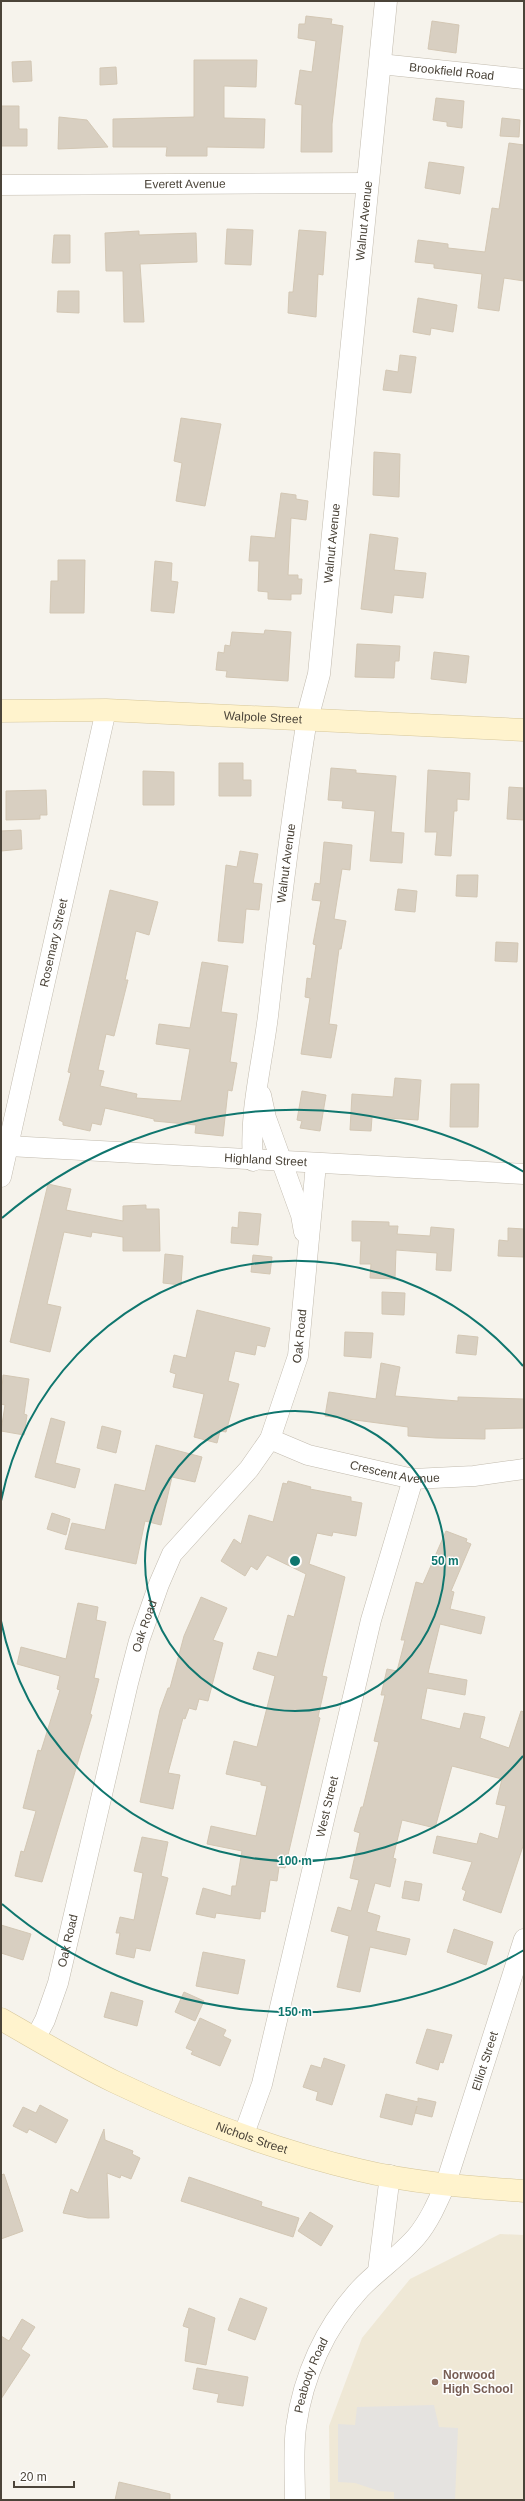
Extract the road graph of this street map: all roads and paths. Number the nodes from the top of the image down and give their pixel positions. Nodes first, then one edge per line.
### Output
1 (386, 1) edge
2 (380, 64) junction
3 (524, 79) edge
4 (368, 183) junction
5 (1, 185) edge
6 (106, 710) junction
7 (1, 711) edge
8 (307, 719) junction
9 (524, 730) edge
10 (258, 1083) junction
11 (8, 1146) junction
12 (253, 1161) junction
13 (281, 1162) junction
14 (316, 1164) junction
15 (524, 1174) edge
16 (1, 1176) edge
17 (307, 1246) junction
18 (270, 1439) junction
19 (524, 1469) edge
20 (413, 1479) junction
21 (524, 1939) edge
22 (1, 2019) edge
23 (36, 2039) junction
24 (244, 2134) junction
25 (390, 2175) junction
26 (446, 2183) junction
27 (524, 2191) edge
28 (378, 2271) junction
29 (295, 2500) edge

1 - 2 street, Walnut Avenue
2 - 3 street, Brookfield Road
2 - 4 street, Walnut Avenue
4 - 5 street, Everett Avenue
4 - 8 street, Walnut Avenue
6 - 7 main road, Walpole Street
6 - 8 main road, Walpole Street
6 - 11 street, Rosemary Street
8 - 9 main road, Walpole Street
8 - 10 street, Walnut Avenue
10 - 12 street, Walnut Avenue
10 - 13 street, Walnut Avenue
11 - 12 street, Highland Street
11 - 16 street, Rosemary Street
12 - 13 street, Highland Street
13 - 14 street, Highland Street
13 - 17 street, Oak Road
14 - 15 street, Highland Street
14 - 17 street, Oak Road
17 - 18 street, Oak Road
18 - 20 street, Crescent Avenue
18 - 23 street, Oak Road
19 - 20 street, Crescent Avenue
20 - 24 street, West Street
21 - 26 street, Elliot Street
22 - 23 main road, Nichols Street
23 - 24 main road, Nichols Street
24 - 25 main road, Nichols Street
25 - 26 main road, Nichols Street
25 - 28 street
26 - 27 main road, Nichols Street
26 - 28 street, Peabody Road
28 - 29 street, Peabody Road

